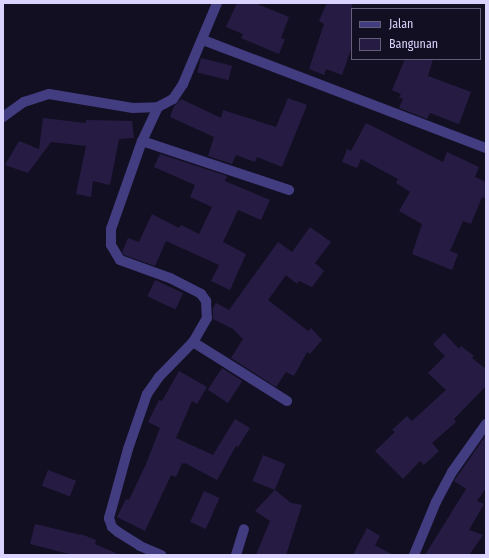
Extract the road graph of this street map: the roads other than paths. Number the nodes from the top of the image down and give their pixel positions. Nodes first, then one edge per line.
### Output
1 (217, 3) edge
2 (203, 40) junction
3 (158, 107) junction
4 (3, 117) edge
5 (142, 141) junction
6 (486, 148) edge
7 (289, 190) dead end
8 (193, 342) junction
9 (287, 401) dead end
10 (486, 424) edge
11 (244, 529) dead end
12 (161, 555) edge
13 (236, 555) edge
14 (414, 555) edge

1 - 2 street
2 - 3 street
2 - 6 street
3 - 4 street
3 - 5 street
5 - 7 street
5 - 8 street
8 - 9 street
8 - 12 street
10 - 14 street
11 - 13 street

